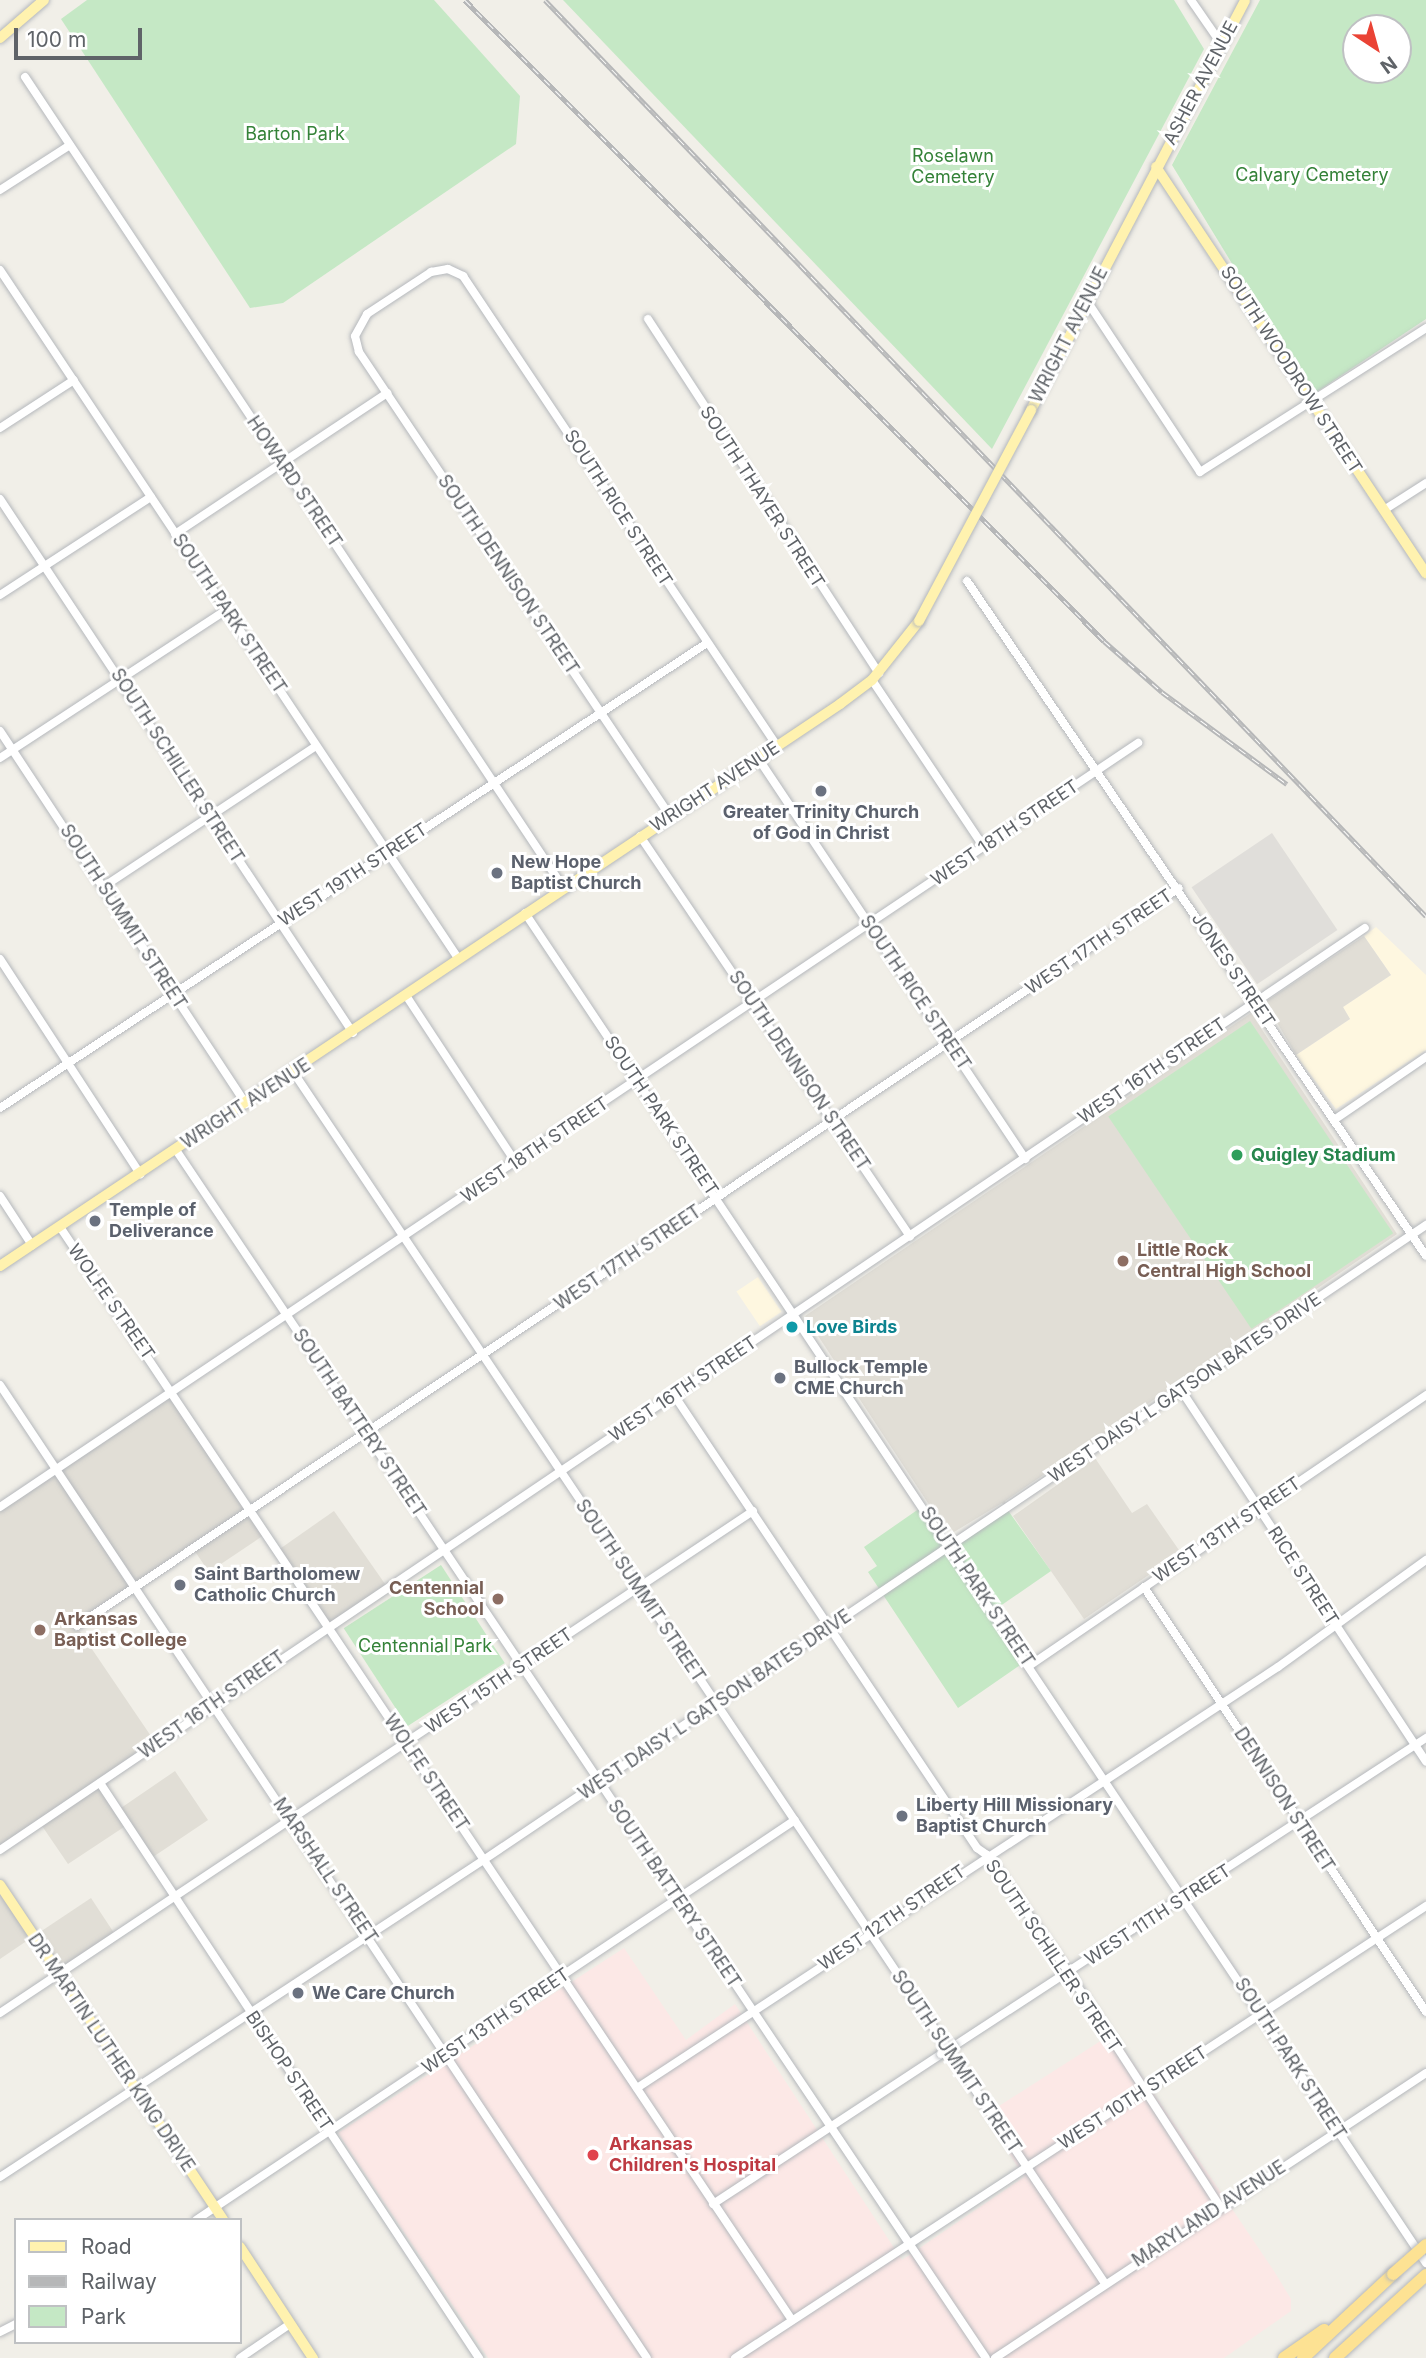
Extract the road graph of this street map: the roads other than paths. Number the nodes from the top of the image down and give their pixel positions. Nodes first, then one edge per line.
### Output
1 (44, 0) edge
2 (1191, 0) edge
3 (1245, 0) edge
4 (0, 38) edge
5 (1222, 45) junction
6 (25, 77) dead end
7 (70, 145) junction
8 (1156, 167) junction
9 (0, 190) edge
10 (0, 271) edge
11 (455, 272) joint
12 (1087, 301) junction
13 (648, 319) dead end
14 (1426, 328) edge
15 (74, 380) junction
16 (387, 394) junction
17 (1312, 403) junction
18 (0, 428) edge
19 (281, 463) junction
20 (1426, 483) edge
21 (151, 497) junction
22 (0, 499) edge
23 (1384, 510) junction
24 (175, 534) junction
25 (44, 565) junction
26 (1426, 573) edge
27 (967, 581) dead end
28 (0, 595) edge
29 (226, 610) junction
30 (707, 643) junction
31 (876, 677) junction
32 (120, 680) junction
33 (601, 712) junction
34 (0, 731) edge
35 (1138, 743) dead end
36 (316, 746) junction
37 (777, 746) junction
38 (13, 749) junction
39 (0, 758) edge
40 (758, 758) junction
41 (1098, 771) junction
42 (494, 783) junction
43 (670, 816) junction
44 (211, 817) junction
45 (640, 836) junction
46 (983, 846) junction
47 (387, 853) junction
48 (103, 887) junction
49 (563, 887) junction
50 (1179, 888) junction
51 (525, 913) junction
52 (280, 923) junction
53 (869, 925) junction
54 (1365, 928) dead end
55 (458, 958) junction
56 (0, 959) edge
57 (173, 992) junction
58 (407, 997) junction
59 (1255, 1001) junction
60 (753, 1003) junction
61 (353, 1033) junction
62 (948, 1043) junction
63 (1426, 1057) edge
64 (67, 1063) junction
65 (294, 1073) junction
66 (638, 1080) junction
67 (246, 1104) junction
68 (0, 1108) edge
69 (1334, 1119) junction
70 (832, 1120) junction
71 (176, 1150) junction
72 (1025, 1158) junction
73 (516, 1163) junction
74 (140, 1174) junction
75 (0, 1196) edge
76 (716, 1199) junction
77 (1426, 1225) edge
78 (60, 1227) junction
79 (1412, 1235) junction
80 (910, 1237) junction
81 (404, 1238) junction
82 (32, 1245) junction
83 (1426, 1256) edge
84 (0, 1266) edge
85 (795, 1314) junction
86 (288, 1317) junction
87 (483, 1355) junction
88 (0, 1385) edge
89 (1181, 1391) junction
90 (174, 1393) junction
91 (674, 1395) junction
92 (1426, 1395) edge
93 (366, 1432) junction
94 (57, 1470) junction
95 (559, 1472) junction
96 (0, 1507) edge
97 (1260, 1508) junction
98 (251, 1509) junction
99 (752, 1511) junction
100 (951, 1547) junction
101 (444, 1549) junction
102 (1426, 1560) edge
103 (136, 1587) junction
104 (1143, 1587) junction
105 (637, 1589) junction
106 (77, 1626) dead end
107 (328, 1626) junction
108 (1337, 1627) junction
109 (831, 1628) junction
110 (1029, 1666) junction
111 (521, 1667) junction
112 (212, 1703) junction
113 (716, 1704) junction
114 (1222, 1704) junction
115 (1426, 1738) edge
116 (405, 1743) junction
117 (1415, 1745) junction
118 (1426, 1761) edge
119 (1107, 1781) junction
120 (100, 1783) junction
121 (598, 1783) junction
122 (290, 1820) junction
123 (795, 1821) junction
124 (1298, 1821) junction
125 (0, 1850) edge
126 (987, 1855) junction
127 (485, 1859) junction
128 (0, 1885) edge
129 (175, 1897) junction
130 (678, 1898) junction
131 (1183, 1899) junction
132 (1426, 1906) edge
133 (869, 1933) junction
134 (368, 1937) junction
135 (1377, 1938) junction
136 (1069, 1973) junction
137 (58, 1974) junction
138 (563, 1976) junction
139 (754, 2010) junction
140 (1426, 2012) edge
141 (0, 2013) edge
142 (1261, 2014) junction
143 (252, 2015) junction
144 (448, 2053) junction
145 (1426, 2073) edge
146 (637, 2088) junction
147 (137, 2091) junction
148 (1143, 2091) junction
149 (832, 2125) junction
150 (1338, 2130) junction
151 (330, 2131) junction
152 (1028, 2168) junction
153 (0, 2177) edge
154 (713, 2204) junction
155 (1219, 2205) junction
156 (214, 2207) junction
157 (199, 2218) edge
158 (222, 2218) edge
159 (910, 2244) junction
160 (1426, 2245) edge
161 (242, 2250) edge
162 (1426, 2263) edge
163 (1426, 2275) edge
164 (1104, 2282) junction
165 (1359, 2306) junction
166 (792, 2320) junction
167 (290, 2324) junction
168 (240, 2358) edge
169 (313, 2358) edge
170 (479, 2358) edge
171 (648, 2358) edge
172 (735, 2358) edge
173 (986, 2358) edge
174 (995, 2358) edge
175 (1284, 2358) edge
176 (1303, 2358) edge
177 (1335, 2358) edge

1 - 4 main road
2 - 5 street
3 - 5 main road, ASHER AVENUE
5 - 8 main road, ASHER AVENUE
6 - 7 street, HOWARD STREET
7 - 9 street
7 - 19 street, HOWARD STREET
8 - 12 main road, WRIGHT AVENUE
8 - 17 main road, SOUTH WOODROW STREET
10 - 15 street, SOUTH PARK STREET
11 - 16 street, SOUTH DENNISON STREET
11 - 30 street, SOUTH RICE STREET
12 - 17 street
12 - 31 main road, WRIGHT AVENUE, bridge
13 - 31 street, SOUTH THAYER STREET
14 - 17 street
15 - 18 street
15 - 21 street, SOUTH PARK STREET
16 - 19 street
16 - 33 street, SOUTH DENNISON STREET
17 - 23 main road, SOUTH WOODROW STREET
19 - 24 street
19 - 42 street, HOWARD STREET
20 - 23 street
21 - 24 street, SOUTH PARK STREET
21 - 25 street
22 - 25 street, SOUTH SCHILLER STREET
23 - 26 main road, SOUTH WOODROW STREET
24 - 29 street, SOUTH PARK STREET
25 - 28 street
25 - 32 street, SOUTH SCHILLER STREET
27 - 41 street, JONES STREET
29 - 32 street
29 - 36 street, SOUTH PARK STREET
30 - 33 street, WEST 19TH STREET
30 - 37 street, SOUTH RICE STREET
31 - 37 main road, WRIGHT AVENUE
31 - 46 street, SOUTH THAYER STREET
32 - 38 street
32 - 44 street, SOUTH SCHILLER STREET
33 - 42 street, WEST 19TH STREET
33 - 43 street, SOUTH DENNISON STREET
34 - 38 street, SOUTH SUMMIT STREET
35 - 41 street, WEST 18TH STREET
36 - 44 street
36 - 47 street, SOUTH PARK STREET
37 - 40 main road, WRIGHT AVENUE
38 - 39 street
38 - 48 street, SOUTH SUMMIT STREET
40 - 43 main road, WRIGHT AVENUE
40 - 53 street, SOUTH RICE STREET
41 - 46 street, WEST 18TH STREET
41 - 50 street, JONES STREET
42 - 47 street, WEST 19TH STREET
42 - 49 street, HOWARD STREET
43 - 45 main road, WRIGHT AVENUE
44 - 48 street
44 - 52 street, SOUTH SCHILLER STREET
45 - 49 main road, WRIGHT AVENUE
45 - 60 street, SOUTH DENNISON STREET
46 - 53 street, WEST 18TH STREET
47 - 52 street, WEST 19TH STREET
47 - 55 street, SOUTH PARK STREET
48 - 57 street, SOUTH SUMMIT STREET
49 - 51 main road, WRIGHT AVENUE
50 - 59 street, JONES STREET
50 - 62 street, WEST 17TH STREET
51 - 55 main road, WRIGHT AVENUE
51 - 66 street, SOUTH PARK STREET
52 - 57 street, WEST 19TH STREET
52 - 61 street, SOUTH SCHILLER STREET
53 - 60 street, WEST 18TH STREET
53 - 62 street, SOUTH RICE STREET
54 - 59 street, WEST 16TH STREET
55 - 58 main road, WRIGHT AVENUE
56 - 64 street
57 - 64 street, WEST 19TH STREET
57 - 67 street, SOUTH SUMMIT STREET
58 - 61 main road, WRIGHT AVENUE
58 - 73 street
59 - 69 street, JONES STREET
59 - 72 street, WEST 16TH STREET
60 - 66 street, WEST 18TH STREET
60 - 70 street, SOUTH DENNISON STREET
61 - 65 main road, WRIGHT AVENUE
62 - 70 street, WEST 17TH STREET
62 - 72 street, SOUTH RICE STREET
63 - 69 street
64 - 68 street, WEST 19TH STREET
64 - 74 street
65 - 67 main road, WRIGHT AVENUE
65 - 81 street, SOUTH SUMMIT STREET
66 - 73 street, WEST 18TH STREET
66 - 76 street, SOUTH PARK STREET
67 - 71 main road, WRIGHT AVENUE
69 - 79 street, JONES STREET
70 - 76 street, WEST 17TH STREET
70 - 80 street, SOUTH DENNISON STREET
71 - 74 main road, WRIGHT AVENUE
71 - 86 street, SOUTH BATTERY STREET
72 - 80 street, WEST 16TH STREET
73 - 81 street, WEST 18TH STREET
74 - 78 main road, WRIGHT AVENUE
75 - 82 street
76 - 85 street, SOUTH PARK STREET
76 - 87 street, WEST 17TH STREET
77 - 79 street, WEST DAISY L GATSON BATES DRIVE
78 - 82 main road, WRIGHT AVENUE
78 - 90 street, WOLFE STREET
79 - 83 street, JONES STREET
79 - 89 street, WEST DAISY L GATSON BATES DRIVE
80 - 85 street, WEST 16TH STREET
81 - 86 street, WEST 18TH STREET
81 - 87 street, SOUTH SUMMIT STREET
82 - 84 main road, WRIGHT AVENUE
85 - 91 street, WEST 16TH STREET
85 - 100 street, SOUTH PARK STREET
86 - 90 street, WEST 18TH STREET
86 - 93 street, SOUTH BATTERY STREET
87 - 93 street, WEST 17TH STREET
87 - 95 street, SOUTH SUMMIT STREET
88 - 94 street, MARSHALL STREET
89 - 97 street, RICE STREET
89 - 100 street, WEST DAISY L GATSON BATES DRIVE
90 - 94 street, WEST 18TH STREET
90 - 98 street, WOLFE STREET
91 - 95 street, WEST 16TH STREET
91 - 99 street, SOUTH SCHILLER STREET
92 - 97 street, WEST 13TH STREET
93 - 98 street, WEST 17TH STREET
93 - 101 street, SOUTH BATTERY STREET
94 - 96 street, WEST 18TH STREET
94 - 103 street, MARSHALL STREET
95 - 101 street, WEST 16TH STREET
95 - 105 street, SOUTH SUMMIT STREET
97 - 104 street, WEST 13TH STREET
97 - 108 street, RICE STREET
98 - 103 street, WEST 17TH STREET
98 - 107 street, WOLFE STREET
99 - 105 street, WEST 15TH STREET
99 - 109 street, SOUTH SCHILLER STREET
100 - 109 street, WEST DAISY L GATSON BATES DRIVE
100 - 110 street, SOUTH PARK STREET
101 - 107 street, WEST 16TH STREET
101 - 111 street, SOUTH BATTERY STREET
102 - 108 street, WEST 12TH STREET
103 - 106 street, WEST 17TH STREET
103 - 112 street, MARSHALL STREET
104 - 110 street, WEST 13TH STREET
104 - 114 street, DENNISON STREET
105 - 111 street, WEST 15TH STREET
105 - 113 street, SOUTH SUMMIT STREET
107 - 112 street, WEST 16TH STREET
107 - 116 street, WOLFE STREET
108 - 114 street, WEST 12TH STREET
108 - 117 street, RICE STREET
109 - 113 street, WEST DAISY L GATSON BATES DRIVE
109 - 126 street, SOUTH SCHILLER STREET
110 - 119 street, SOUTH PARK STREET
111 - 116 street, WEST 15TH STREET
111 - 121 street, SOUTH BATTERY STREET
112 - 120 street, WEST 16TH STREET
112 - 122 street, MARSHALL STREET
113 - 121 street, WEST DAISY L GATSON BATES DRIVE
113 - 123 street, SOUTH SUMMIT STREET
114 - 119 street, WEST 12TH STREET
114 - 124 street, DENNISON STREET
115 - 117 street, WEST 11TH STREET
116 - 122 street, WEST 15TH STREET
116 - 127 street, WOLFE STREET
117 - 118 street, RICE STREET
117 - 124 street, WEST 11TH STREET
119 - 126 street, WEST 12TH STREET
119 - 131 street, SOUTH PARK STREET
120 - 125 street, WEST 16TH STREET
120 - 129 street, BISHOP STREET
121 - 127 street, WEST DAISY L GATSON BATES DRIVE
121 - 130 street, SOUTH BATTERY STREET
122 - 129 street, WEST 15TH STREET
122 - 134 street, MARSHALL STREET
123 - 130 street, WEST 13TH STREET
123 - 133 street, SOUTH SUMMIT STREET
124 - 131 street, WEST 11TH STREET
124 - 135 street, DENNISON STREET
126 - 133 street, WEST 12TH STREET
126 - 136 street, SOUTH SCHILLER STREET
127 - 134 street, WEST DAISY L GATSON BATES DRIVE
127 - 138 street, WOLFE STREET
128 - 137 main road, DR MARTIN LUTHER KING DRIVE
129 - 137 street, WEST 15TH STREET
129 - 143 street, BISHOP STREET
130 - 138 street, WEST 13TH STREET
130 - 139 street, SOUTH BATTERY STREET
131 - 136 street, WEST 11TH STREET
131 - 142 street, SOUTH PARK STREET
132 - 135 street, WEST 10TH STREET
133 - 139 street, WEST 12TH STREET
133 - 152 street, SOUTH SUMMIT STREET
134 - 143 street, WEST DAISY L GATSON BATES DRIVE
134 - 144 street, MARSHALL STREET
135 - 140 street, DENNISON STREET
135 - 142 street, WEST 10TH STREET
136 - 148 street, SOUTH SCHILLER STREET
136 - 149 street, WEST 11TH STREET, bridge
137 - 141 street, WEST 15TH STREET
137 - 147 main road, DR MARTIN LUTHER KING DRIVE
138 - 144 street, WEST 13TH STREET
138 - 146 street, WOLFE STREET
139 - 146 street, WEST 12TH STREET
139 - 149 street, SOUTH BATTERY STREET
142 - 148 street, WEST 10TH STREET
142 - 150 street, SOUTH PARK STREET
143 - 147 street, WEST DAISY L GATSON BATES DRIVE
143 - 151 street, BISHOP STREET
144 - 151 street, WEST 13TH STREET
144 - 171 street, MARSHALL STREET
145 - 150 street, MARYLAND AVENUE
146 - 154 street, WOLFE STREET
147 - 153 street, WEST DAISY L GATSON BATES DRIVE
147 - 156 main road, DR MARTIN LUTHER KING DRIVE
148 - 152 street, WEST 10TH STREET
148 - 155 street, SOUTH SCHILLER STREET
149 - 154 street, WEST 11TH STREET
149 - 159 street, SOUTH BATTERY STREET
150 - 155 street, MARYLAND AVENUE
150 - 162 street, SOUTH PARK STREET
151 - 156 street, WEST 13TH STREET
151 - 170 street, BISHOP STREET
152 - 159 street, WEST 10TH STREET
152 - 164 street, SOUTH SUMMIT STREET
154 - 166 street, WOLFE STREET
155 - 164 street, MARYLAND AVENUE
156 - 157 street, WEST 13TH STREET
156 - 158 main road, DR MARTIN LUTHER KING DRIVE
159 - 166 street, WEST 10TH STREET
159 - 173 street, SOUTH BATTERY STREET
160 - 165 highway, bridge
161 - 167 main road
163 - 177 highway
164 - 174 street, MARYLAND AVENUE
165 - 175 highway
165 - 176 highway
166 - 172 street, WEST 10TH STREET
167 - 168 street
167 - 169 main road

